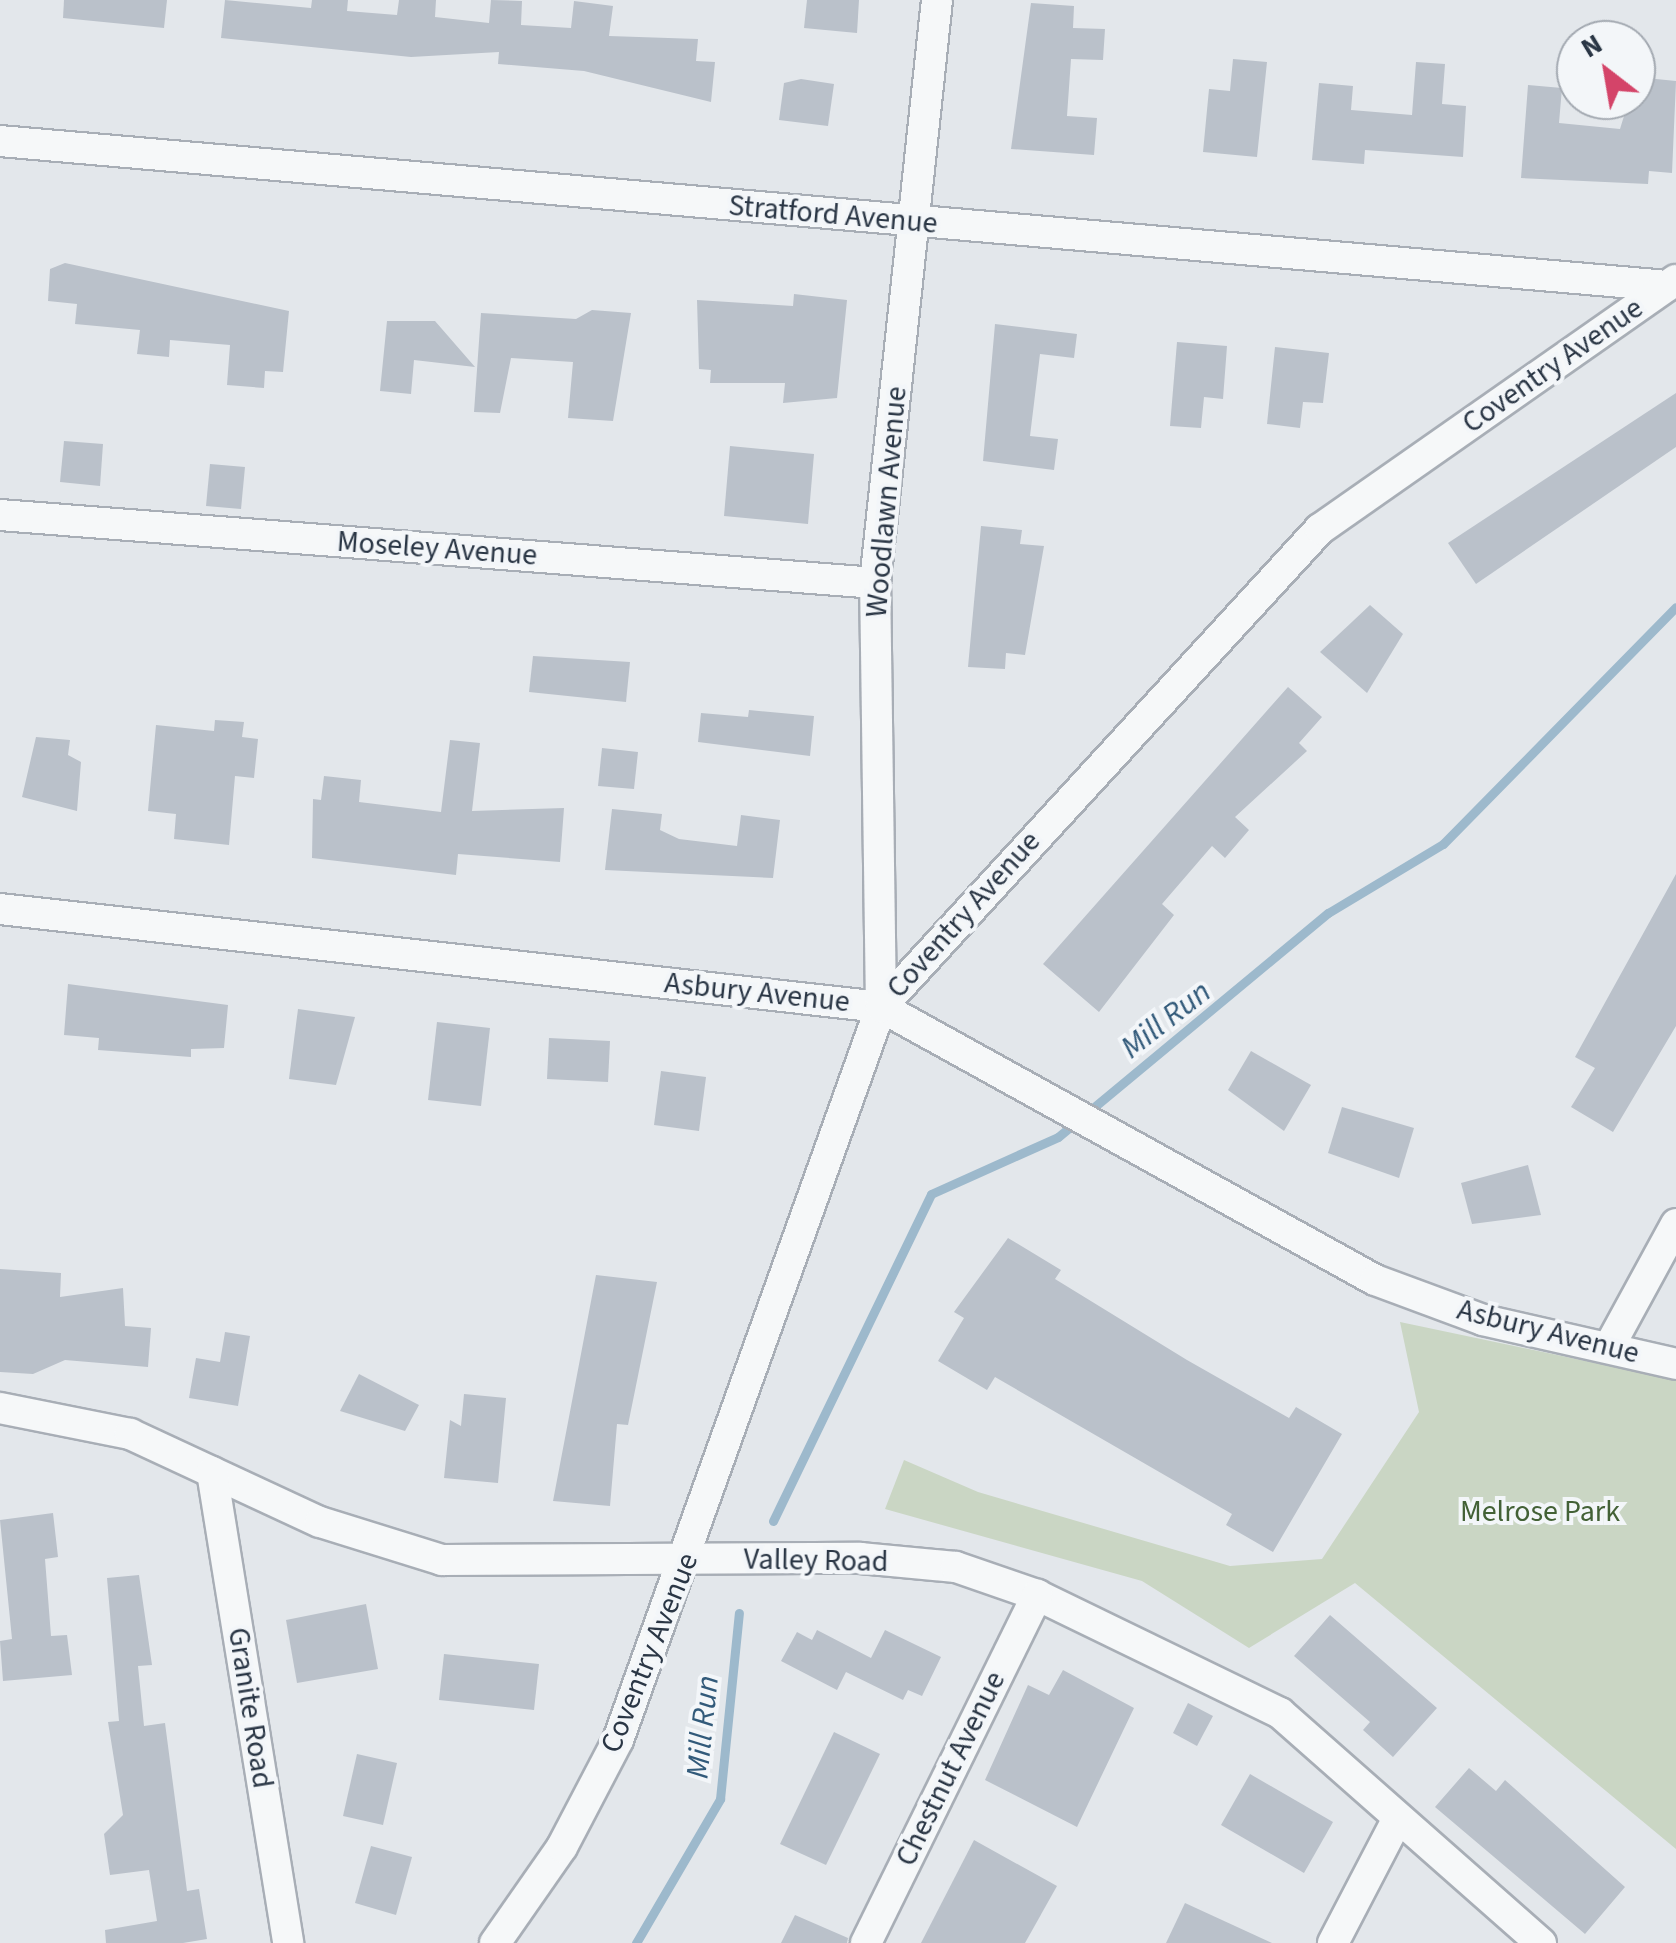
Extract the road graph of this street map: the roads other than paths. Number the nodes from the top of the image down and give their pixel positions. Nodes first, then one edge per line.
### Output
1 (937, 0) edge
2 (0, 141) edge
3 (916, 223) junction
4 (1672, 283) edge
5 (0, 515) edge
6 (874, 583) junction
7 (0, 909) edge
8 (881, 1007) junction
9 (1676, 1224) edge
10 (1608, 1348) junction
11 (1676, 1364) edge
12 (0, 1408) edge
13 (212, 1472) junction
14 (688, 1561) junction
15 (1037, 1595) junction
16 (1398, 1818) junction
17 (288, 1943) edge
18 (496, 1943) edge
19 (866, 1943) edge
20 (1333, 1943) edge
21 (1541, 1943) edge

1 - 3 street, Woodlawn Avenue
2 - 3 street, Stratford Avenue
3 - 4 street, Stratford Avenue
3 - 6 street, Woodlawn Avenue
4 - 8 street, Coventry Avenue
5 - 6 street, Moseley Avenue
6 - 8 street, Woodlawn Avenue
7 - 8 street, Asbury Avenue
8 - 10 street, Asbury Avenue
8 - 14 street, Coventry Avenue
9 - 10 street
10 - 11 street, Asbury Avenue
12 - 13 street, Valley Road
13 - 14 street, Valley Road
13 - 17 street, Granite Road
14 - 15 street, Valley Road
14 - 18 street, Coventry Avenue
15 - 16 street, Valley Road
15 - 19 street, Chestnut Avenue
16 - 20 street
16 - 21 street, Valley Road

